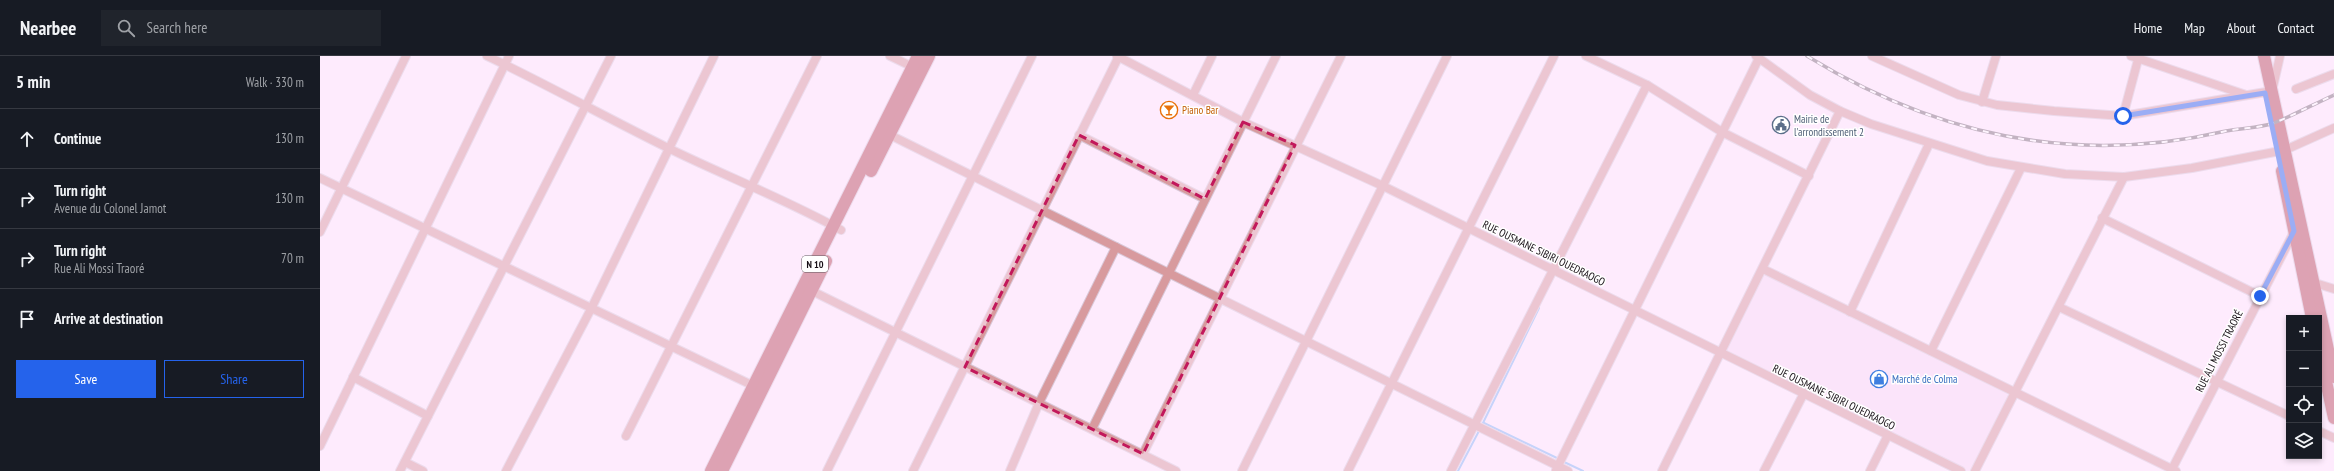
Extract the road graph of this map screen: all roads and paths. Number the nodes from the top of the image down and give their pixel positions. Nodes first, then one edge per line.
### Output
1 (406, 56) edge
2 (487, 56) edge
3 (509, 56) edge
4 (611, 56) edge
5 (714, 56) edge
6 (817, 56) edge
7 (890, 56) edge
8 (918, 56) edge
9 (929, 56) edge
10 (1032, 56) edge
11 (1118, 56) edge
12 (1212, 56) edge
13 (1276, 56) edge
14 (1340, 56) edge
15 (1447, 56) edge
16 (1554, 56) edge
17 (1586, 56) edge
18 (1872, 56) edge
19 (1996, 56) edge
20 (2257, 56) edge
21 (2264, 56) edge
22 (2280, 56) edge
23 (1757, 57) edge
24 (2136, 57) edge
25 (505, 64) junction
26 (917, 70) junction
27 (2334, 74) edge
28 (1647, 85) junction
29 (2296, 89) dead end
30 (2268, 92) junction
31 (1193, 95) junction
32 (2247, 95) junction
33 (1982, 102) junction
34 (586, 104) junction
35 (1840, 111) junction
36 (2123, 116) junction
37 (1243, 122) junction
38 (2334, 128) edge
39 (1722, 132) junction
40 (886, 133) junction
41 (1079, 135) junction
42 (1929, 144) junction
43 (1296, 146) junction
44 (669, 148) junction
45 (2281, 151) junction
46 (2020, 168) junction
47 (1809, 176) junction
48 (972, 177) junction
49 (2124, 177) junction
50 (320, 178) edge
51 (753, 186) junction
52 (1384, 186) junction
53 (342, 188) junction
54 (1204, 199) junction
55 (1042, 212) junction
56 (2102, 218) junction
57 (2301, 220) junction
58 (426, 227) junction
59 (837, 228) junction
60 (1470, 229) junction
61 (2294, 231) junction
62 (320, 232) edge
63 (1116, 247) junction
64 (504, 265) junction
65 (1764, 269) junction
66 (1553, 270) junction
67 (1169, 274) junction
68 (2315, 283) junction
69 (807, 288) junction
70 (2334, 289) edge
71 (2260, 296) junction
72 (1220, 299) junction
73 (2059, 307) junction
74 (591, 309) junction
75 (1635, 310) junction
76 (1850, 312) junction
77 (2311, 315) edge
78 (895, 332) junction
79 (1306, 341) junction
80 (670, 347) junction
81 (1930, 351) junction
82 (2320, 351) edge
83 (1720, 353) junction
84 (2329, 365) edge
85 (965, 367) junction
86 (353, 377) junction
87 (2334, 377) edge
88 (2216, 381) junction
89 (1392, 385) junction
90 (758, 388) junction
91 (2014, 392) junction
92 (1804, 393) junction
93 (1039, 404) junction
94 (2286, 415) edge
95 (428, 416) junction
96 (2334, 418) edge
97 (1473, 425) junction
98 (1092, 429) junction
99 (2322, 432) edge
100 (1888, 435) junction
101 (626, 436) dead end
102 (2334, 438) edge
103 (320, 446) edge
104 (1143, 454) junction
105 (405, 462) junction
106 (1557, 469) edge
107 (2173, 470) edge
108 (400, 471) edge
109 (423, 471) edge
110 (506, 471) edge
111 (711, 471) edge
112 (722, 471) edge
113 (827, 471) edge
114 (913, 471) edge
115 (1010, 471) edge
116 (1176, 471) edge
117 (1242, 471) edge
118 (1348, 471) edge
119 (1451, 471) edge
120 (1568, 471) edge
121 (1662, 471) edge
122 (1764, 471) edge
123 (1870, 471) edge
124 (1961, 471) edge
125 (1975, 471) edge

1 - 53 street
2 - 25 street
3 - 25 street
4 - 34 street
5 - 44 street
6 - 51 street
7 - 26 street
8 - 26 main road, N 10
9 - 26 main road, N 10
10 - 48 street
11 - 31 street, RUE OUSMANE SIBIRI OUEDRAOGO
11 - 41 street
12 - 31 street
13 - 37 street
14 - 43 street
15 - 52 street
16 - 60 street
17 - 28 street
18 - 33 street
19 - 33 street
20 - 30 main road
21 - 30 main road
22 - 30 street
23 - 35 street
23 - 39 street
24 - 32 street
24 - 36 street
25 - 34 street
25 - 58 street
26 - 40 main road, N 10
27 - 29 street
28 - 39 street
28 - 66 street
30 - 32 street
30 - 45 main road
31 - 37 street, RUE OUSMANE SIBIRI OUEDRAOGO
32 - 36 street
33 - 36 street
34 - 44 street
34 - 64 street
35 - 42 street
35 - 47 street
37 - 43 street, RUE OUSMANE SIBIRI OUEDRAOGO
37 - 54 street
38 - 45 street
39 - 47 street
39 - 75 street
40 - 48 street
40 - 59 main road, N 10
41 - 54 street
41 - 55 street
42 - 46 street
42 - 76 street
43 - 52 street, RUE OUSMANE SIBIRI OUEDRAOGO
43 - 72 street
44 - 51 street
44 - 74 street
45 - 49 street
45 - 57 main road
45 - 61 main road
46 - 49 street
46 - 81 street
47 - 65 street
48 - 55 street
48 - 78 street
49 - 56 street
50 - 53 street
51 - 59 street
51 - 80 street
52 - 60 street, RUE OUSMANE SIBIRI OUEDRAOGO
52 - 79 street
53 - 58 street
53 - 62 street
54 - 67 street
55 - 63 street
55 - 85 street
56 - 71 street
56 - 73 street
57 - 61 street, RUE ALI MOSSI TRAORÉ
57 - 68 main road
58 - 64 street
58 - 86 street
59 - 69 main road, N 10
60 - 66 street, RUE OUSMANE SIBIRI OUEDRAOGO
60 - 89 street
61 - 71 street, RUE ALI MOSSI TRAORÉ
61 - 77 main road
63 - 67 street
63 - 93 street
64 - 74 street
64 - 95 street
65 - 76 street
65 - 83 street
66 - 75 street, RUE OUSMANE SIBIRI OUEDRAOGO
66 - 97 street
67 - 72 street
67 - 98 street
68 - 70 street
68 - 84 main road
69 - 78 street
69 - 90 main road, N 10
71 - 88 street, RUE ALI MOSSI TRAORÉ
72 - 79 street
72 - 104 street
73 - 88 street
73 - 91 street
74 - 80 street
74 - 110 street
75 - 83 street, RUE OUSMANE SIBIRI OUEDRAOGO
75 - 106 street
76 - 81 street
78 - 85 street
78 - 113 street
79 - 89 street
79 - 117 street
80 - 90 street
80 - 101 street
81 - 91 street
82 - 84 main road
83 - 92 street, RUE OUSMANE SIBIRI OUEDRAOGO
83 - 121 street
84 - 87 main road
84 - 96 main road
85 - 93 street
85 - 114 street
86 - 95 street
86 - 103 street
88 - 94 street
88 - 107 street, RUE ALI MOSSI TRAORÉ
89 - 97 street
89 - 118 street
90 - 111 main road, N 10
90 - 112 main road, N 10
91 - 107 street
91 - 125 street
92 - 100 street, RUE OUSMANE SIBIRI OUEDRAOGO
92 - 122 street
93 - 98 street
93 - 115 street
95 - 105 street
97 - 106 street
97 - 119 street
98 - 104 street
99 - 102 street
100 - 123 street
100 - 124 street, RUE OUSMANE SIBIRI OUEDRAOGO
104 - 116 street
105 - 108 street
105 - 109 street
106 - 120 street

